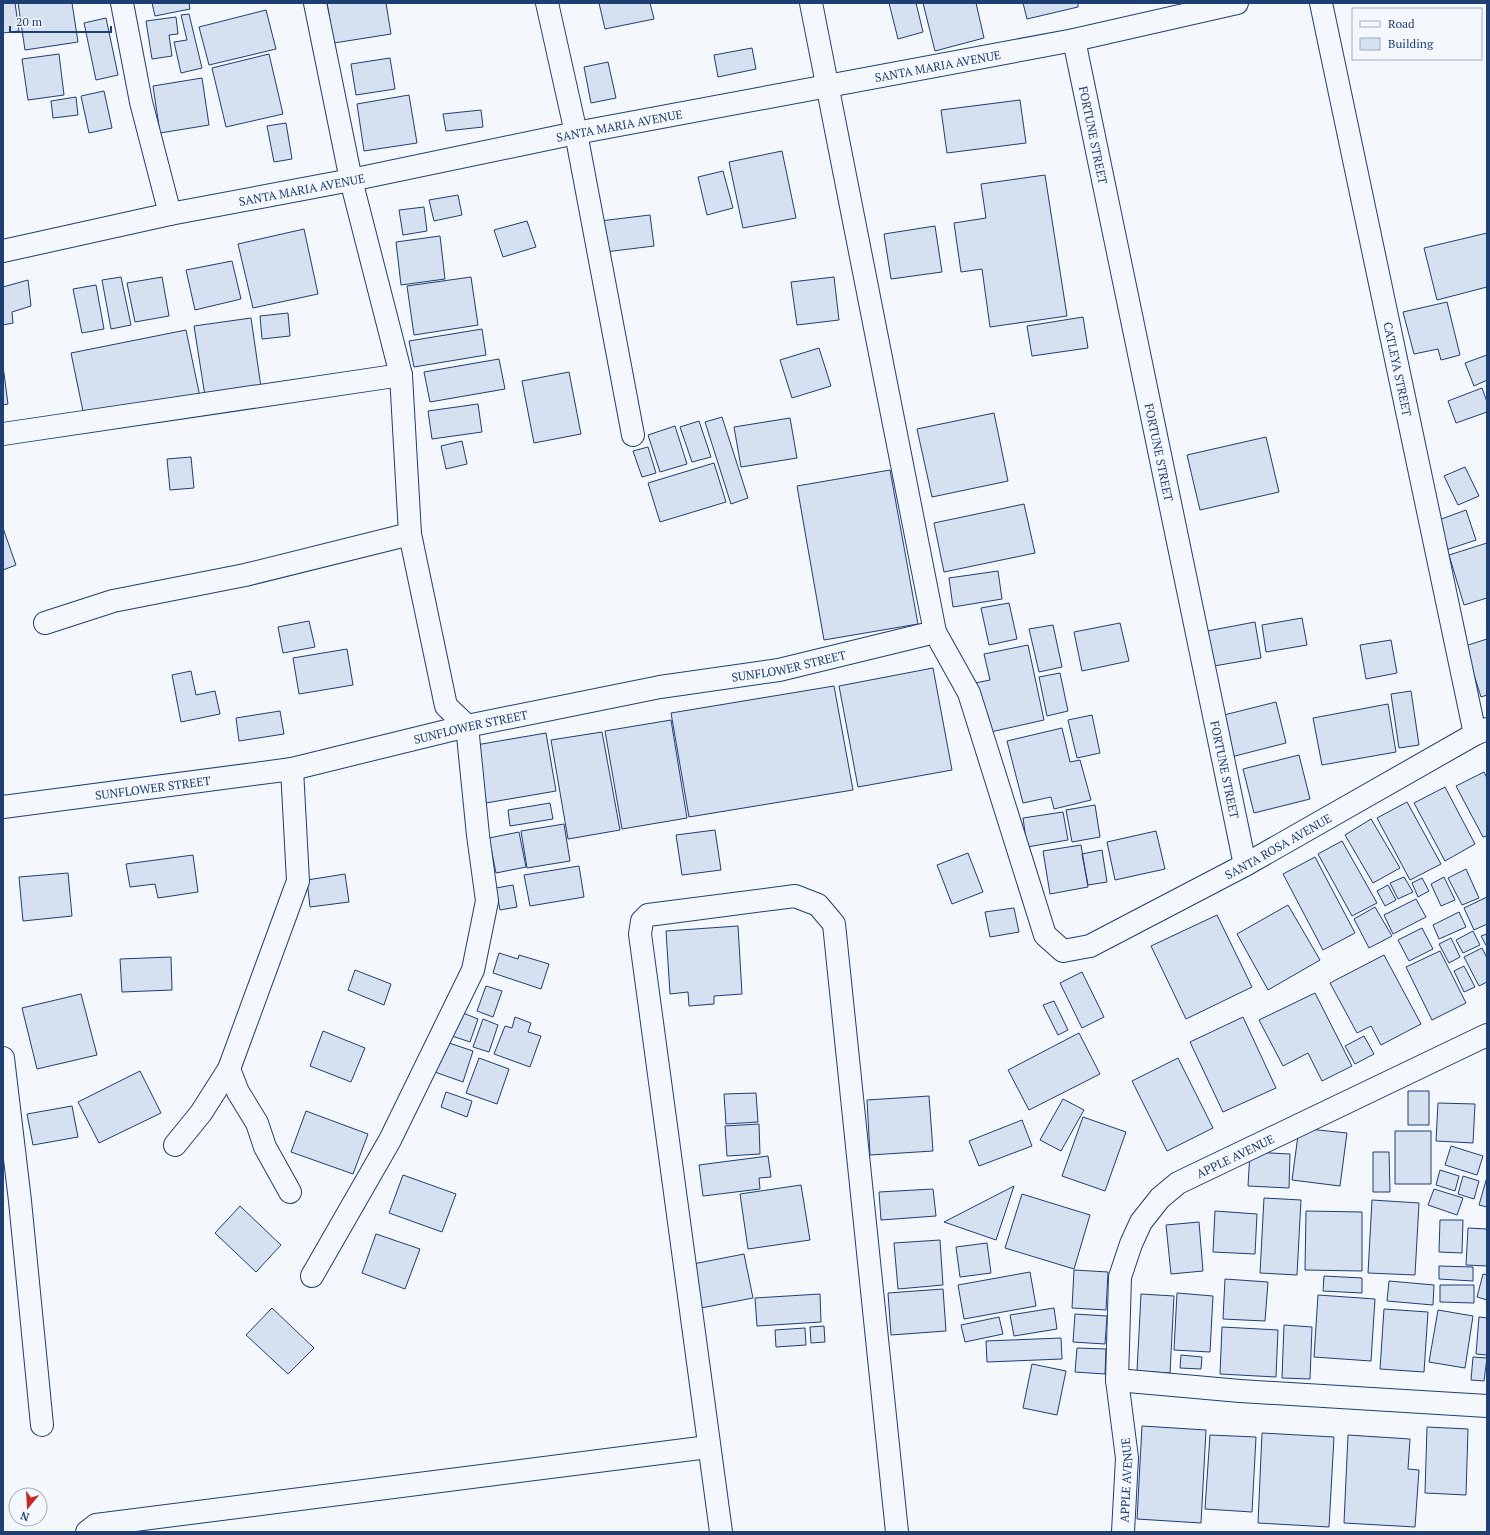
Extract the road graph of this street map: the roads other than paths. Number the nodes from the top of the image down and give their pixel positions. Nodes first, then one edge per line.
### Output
1 (122, 3) edge
2 (315, 3) edge
3 (547, 3) edge
4 (811, 3) edge
5 (1237, 3) edge
6 (1321, 3) edge
7 (1074, 40) junction
8 (827, 87) junction
9 (576, 133) junction
10 (351, 180) junction
11 (170, 214) junction
12 (3, 251) edge
13 (401, 375) junction
14 (3, 434) edge
15 (633, 435) dead end
16 (410, 534) junction
17 (45, 623) dead end
18 (936, 632) junction
19 (467, 726) junction
20 (1481, 732) edge
21 (292, 770) junction
22 (3, 807) edge
23 (1245, 865) junction
24 (1486, 1038) edge
25 (3, 1058) edge
26 (229, 1069) junction
27 (175, 1145) dead end
28 (290, 1192) dead end
29 (312, 1276) dead end
30 (1117, 1380) junction
31 (1487, 1406) edge
32 (42, 1425) dead end
33 (708, 1447) junction
34 (87, 1532) edge
35 (721, 1532) edge
36 (898, 1532) edge
37 (1123, 1532) edge

1 - 11 street
2 - 10 street
3 - 9 street
4 - 8 street
5 - 7 street, SANTA MARIA AVENUE
6 - 20 street, CATLEYA STREET
7 - 8 street, SANTA MARIA AVENUE
7 - 23 street, FORTUNE STREET
8 - 9 street, SANTA MARIA AVENUE
8 - 18 street
9 - 10 street, SANTA MARIA AVENUE
9 - 15 street
10 - 11 street, SANTA MARIA AVENUE
10 - 13 street
11 - 12 street, SANTA MARIA AVENUE
13 - 14 street
13 - 16 street
16 - 17 street
16 - 19 street
18 - 19 street, SUNFLOWER STREET
18 - 23 street, SANTA ROSA AVENUE
19 - 21 street, SUNFLOWER STREET
19 - 29 street
20 - 23 street, SANTA ROSA AVENUE
21 - 22 street, SUNFLOWER STREET
21 - 26 street
24 - 30 street, APPLE AVENUE
25 - 32 street
26 - 27 street
26 - 28 street
30 - 31 street
30 - 37 street, APPLE AVENUE
33 - 34 street
33 - 35 street
33 - 36 street

